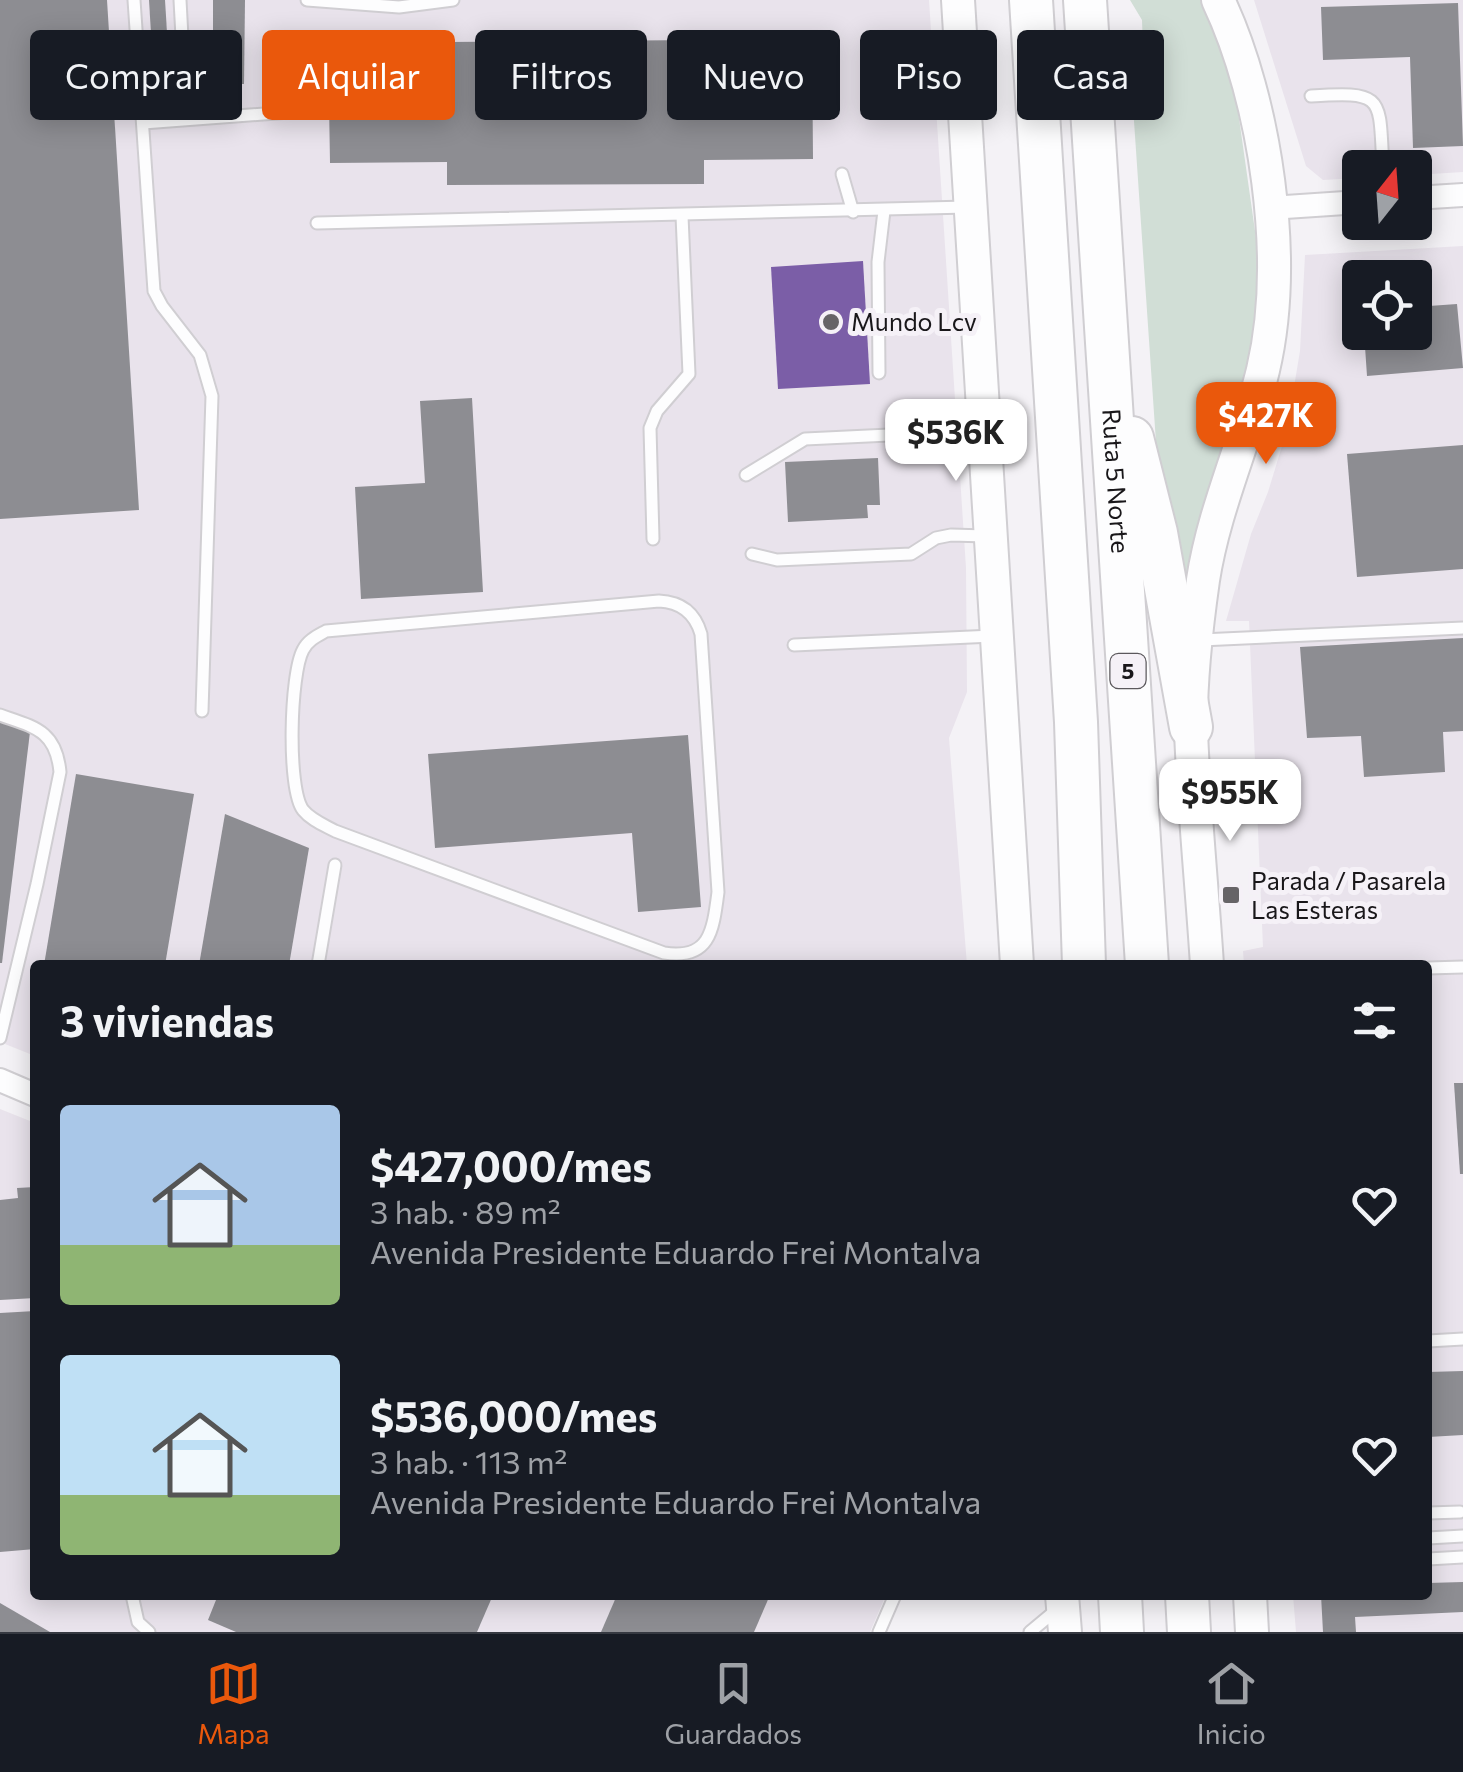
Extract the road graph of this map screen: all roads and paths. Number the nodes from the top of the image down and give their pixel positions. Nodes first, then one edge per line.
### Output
1 (134, 0) edge
2 (180, 0) edge
3 (307, 0) edge
4 (454, 0) edge
5 (958, 0) edge
6 (1012, 0) edge
7 (1031, 0) edge
8 (1085, 0) edge
9 (1218, 0) edge
10 (399, 3) edge
11 (182, 30) edge
12 (1021, 30) edge
13 (1033, 30) edge
14 (1312, 96) dead end
15 (262, 114) edge
16 (1039, 120) edge
17 (143, 123) junction
18 (1382, 150) edge
19 (842, 174) dead end
20 (1463, 195) edge
21 (1432, 197) edge
22 (1342, 203) edge
23 (970, 207) junction
24 (1270, 208) junction
25 (884, 211) junction
26 (853, 212) junction
27 (682, 216) junction
28 (317, 223) dead end
29 (879, 372) dead end
30 (1109, 376) junction
31 (985, 440) junction
32 (746, 475) dead end
33 (991, 536) junction
34 (653, 539) dead end
35 (752, 554) dead end
36 (1463, 628) edge
37 (998, 636) junction
38 (1197, 640) junction
39 (794, 645) dead end
40 (202, 710) dead end
41 (0, 715) edge
42 (1076, 722) junction
43 (1191, 728) junction
44 (336, 865) dead end
45 (662, 959) edge
46 (319, 960) edge
47 (1017, 960) edge
48 (1054, 960) edge
49 (1084, 960) edge
50 (1146, 960) edge
51 (1207, 960) edge
52 (1463, 966) edge
53 (1432, 968) edge
54 (3, 1018) edge
55 (0, 1038) edge
56 (0, 1080) edge
57 (30, 1093) edge
58 (1463, 1339) edge
59 (1432, 1341) edge
60 (1460, 1512) dead end
61 (1432, 1514) edge
62 (1463, 1536) edge
63 (1432, 1538) edge
64 (1463, 1557) edge
65 (1432, 1559) edge
66 (133, 1600) edge
67 (893, 1600) edge
68 (1120, 1600) edge
69 (1186, 1600) edge
70 (1250, 1600) edge
71 (1064, 1610) edge
72 (150, 1632) edge
73 (880, 1632) edge
74 (1030, 1632) edge
75 (1122, 1632) edge
76 (1189, 1632) edge
77 (1252, 1632) edge

1 - 17 lane
2 - 11 lane
3 - 10 lane
4 - 10 lane
5 - 23 main road
6 - 12 highway
7 - 13 highway, 5
8 - 30 highway, Ruta 5 Norte / 5
9 - 24 main road
14 - 18 lane
15 - 17 lane
16 - 42 highway, 5
17 - 40 lane
19 - 26 lane
20 - 21 street
22 - 24 street
23 - 25 lane
23 - 31 main road
24 - 38 main road
25 - 26 lane
25 - 29 lane
26 - 27 lane
27 - 28 lane
27 - 34 lane
30 - 43 highway
30 - 50 highway, Ruta 5 Norte / 5
31 - 32 lane
31 - 33 main road
33 - 35 lane
33 - 37 main road
36 - 38 lane
37 - 39 lane
37 - 47 main road
38 - 43 main road
41 - 54 lane
42 - 48 highway
42 - 49 highway, 5
43 - 51 main road
44 - 46 lane
45 - 45 lane
52 - 53 lane
54 - 55 lane
56 - 57 street
58 - 59 lane
60 - 61 lane
62 - 63 lane
64 - 65 lane
66 - 72 lane
67 - 73 lane
68 - 75 highway
69 - 76 highway
70 - 77 main road
71 - 74 lane

